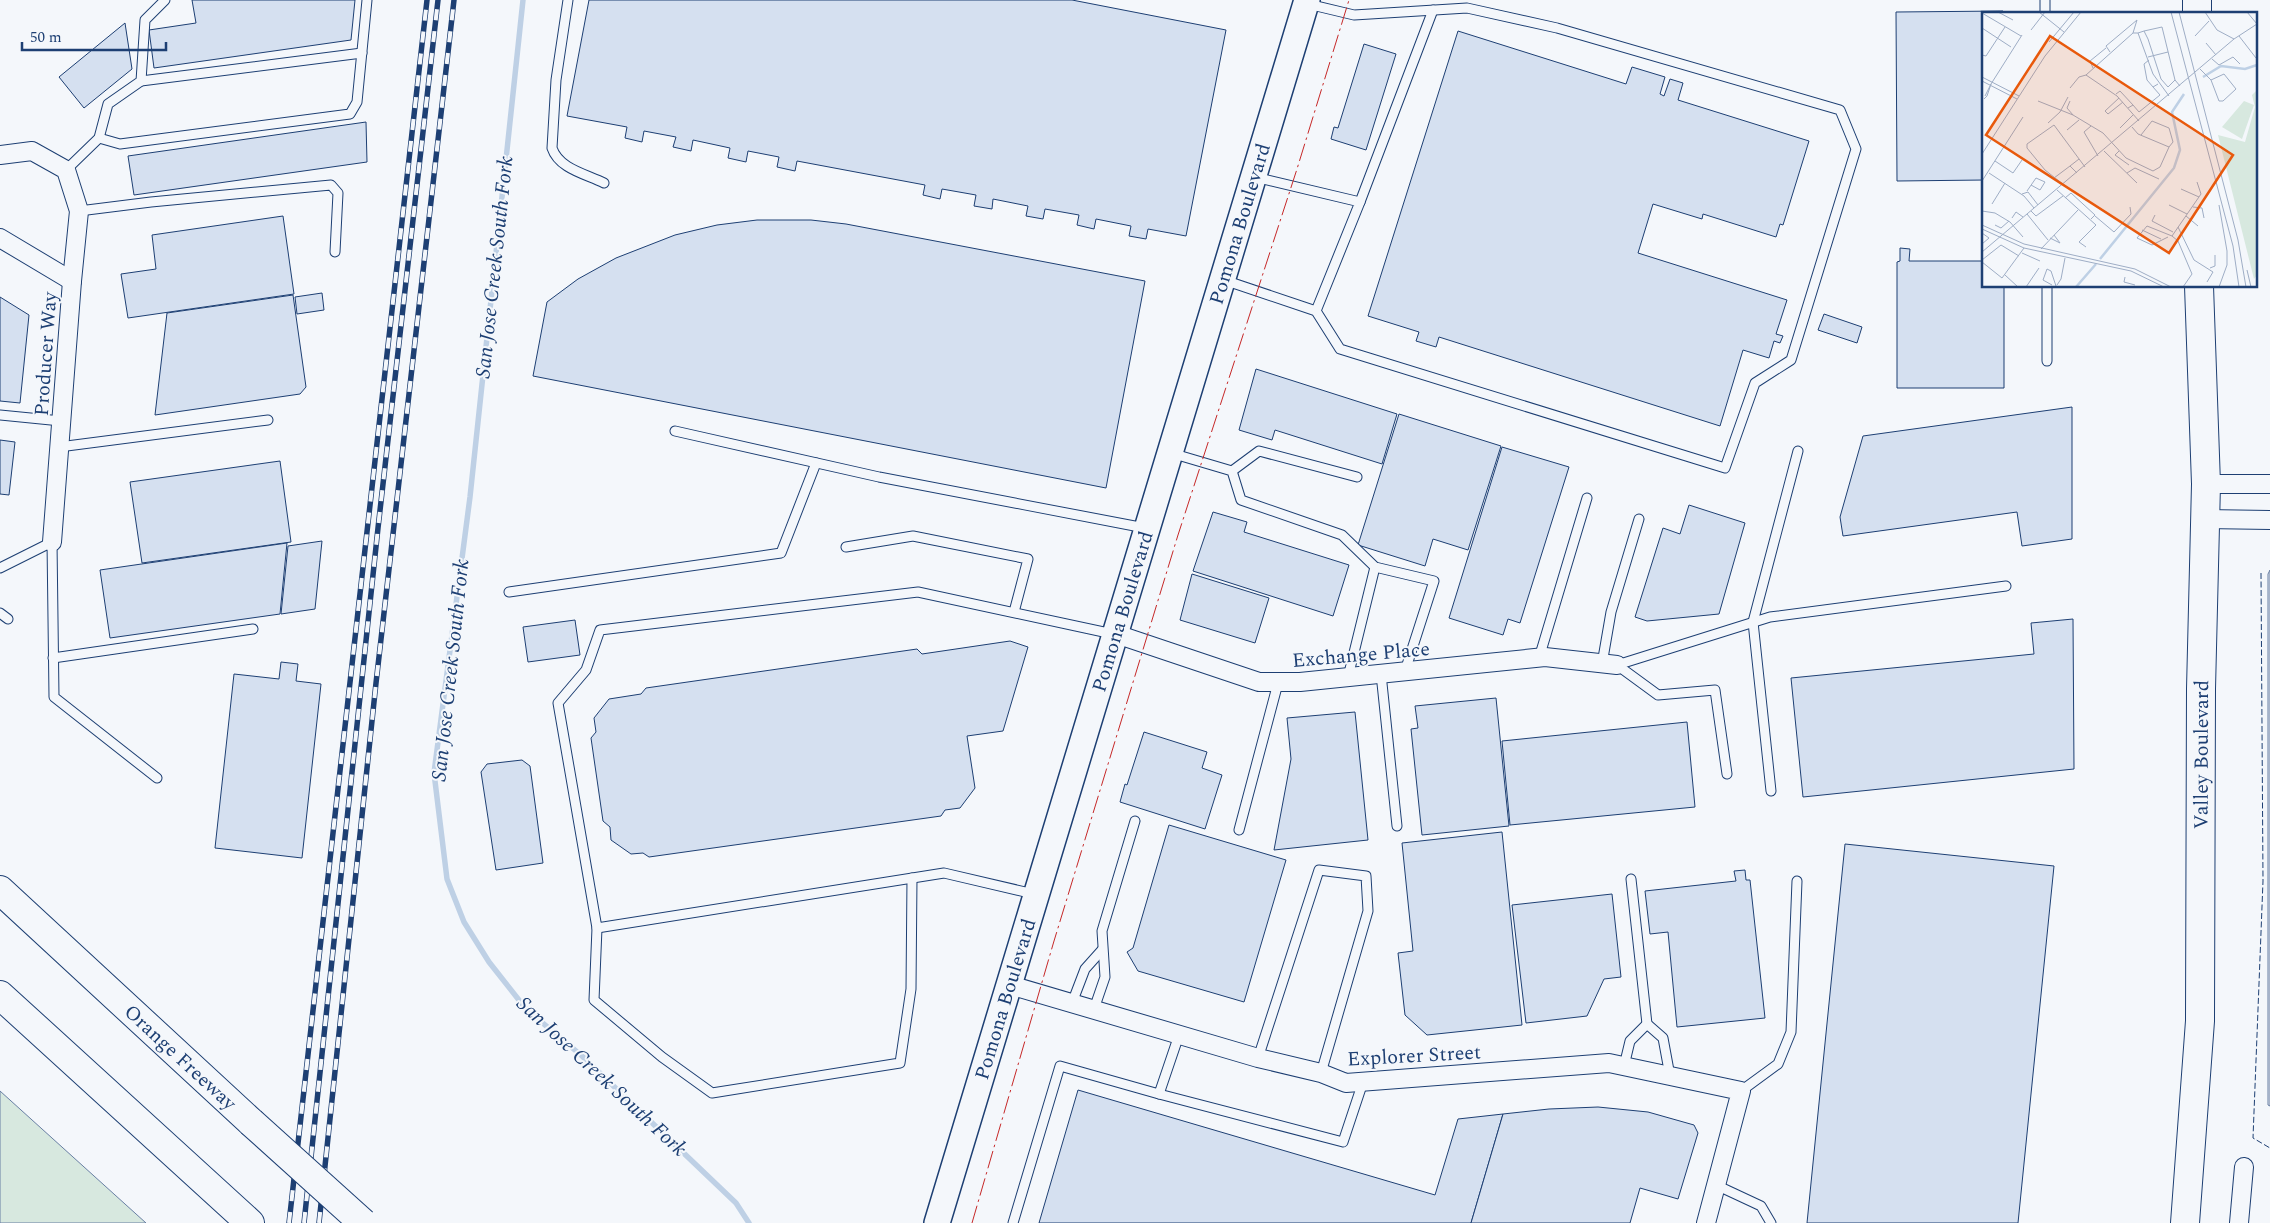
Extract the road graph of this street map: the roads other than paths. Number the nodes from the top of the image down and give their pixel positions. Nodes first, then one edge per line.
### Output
1 (164, 0) edge
2 (367, 0) edge
3 (568, 0) edge
4 (1306, 2) edge
5 (1434, 10) junction
6 (362, 53) junction
7 (140, 81) junction
8 (99, 138) junction
9 (0, 155) edge
10 (66, 170) junction
11 (1254, 177) junction
12 (604, 183) dead end
13 (1360, 202) junction
14 (79, 211) junction
15 (0, 238) edge
16 (335, 252) dead end
17 (1223, 279) junction
18 (72, 281) junction
19 (2046, 288) edge
20 (2199, 288) edge
21 (1316, 311) junction
22 (2047, 361) dead end
23 (0, 414) edge
24 (268, 420) dead end
25 (61, 421) junction
26 (675, 431) dead end
27 (59, 447) junction
28 (1798, 451) dead end
29 (1170, 453) junction
30 (816, 463) junction
31 (1232, 471) junction
32 (1357, 477) dead end
33 (2206, 484) junction
34 (2270, 484) edge
35 (1587, 498) dead end
36 (1638, 519) dead end
37 (2205, 519) junction
38 (2270, 520) edge
39 (1148, 529) junction
40 (52, 542) junction
41 (846, 546) dead end
42 (1376, 567) junction
43 (0, 568) edge
44 (2006, 586) dead end
45 (509, 592) dead end
46 (1014, 612) junction
47 (0, 613) edge
48 (8, 619) dead end
49 (1753, 622) junction
50 (253, 629) dead end
51 (1116, 634) junction
52 (53, 658) junction
53 (1539, 658) junction
54 (1610, 665) junction
55 (1405, 671) junction
56 (1381, 674) junction
57 (1348, 677) junction
58 (1278, 682) junction
59 (1727, 774) dead end
60 (157, 778) dead end
61 (1772, 791) dead end
62 (1135, 821) dead end
63 (1397, 826) dead end
64 (1239, 830) dead end
65 (912, 878) junction
66 (1631, 879) dead end
67 (1798, 881) dead end
68 (0, 890) edge
69 (1037, 894) junction
70 (597, 928) junction
71 (1102, 950) junction
72 (1010, 985) junction
73 (0, 995) edge
74 (1072, 1003) junction
75 (1094, 1009) junction
76 (1647, 1024) junction
77 (1179, 1035) junction
78 (1258, 1058) junction
79 (1624, 1066) junction
80 (1321, 1073) junction
81 (1670, 1076) junction
82 (1363, 1082) junction
83 (1741, 1091) junction
84 (1159, 1094) junction
85 (2244, 1167) dead end
86 (1716, 1185) junction
87 (249, 1222) edge
88 (363, 1223) edge
89 (937, 1223) edge
90 (1013, 1223) edge
91 (1706, 1223) edge
92 (1771, 1223) edge
93 (2185, 1223) edge
94 (2239, 1223) edge

1 - 7 lane
2 - 6 lane
3 - 12 lane
4 - 5 lane
4 - 11 street, Pomona Boulevard
5 - 13 lane
5 - 21 lane
6 - 7 lane
6 - 8 lane
7 - 8 lane
8 - 10 lane
9 - 10 street
10 - 14 street, Producer Way
11 - 13 lane
11 - 17 street, Pomona Boulevard
13 - 21 lane
14 - 16 lane
14 - 18 street, Producer Way
15 - 18 street
17 - 21 lane
17 - 29 street, Pomona Boulevard
18 - 25 street, Producer Way
19 - 22 lane
20 - 33 main road, Valley Boulevard
23 - 25 lane
24 - 27 lane
25 - 27 street, Producer Way
26 - 30 lane
27 - 40 street, Producer Way
28 - 49 lane
29 - 31 lane
29 - 39 street, Pomona Boulevard
30 - 39 lane
30 - 45 lane
31 - 32 lane
31 - 42 lane
33 - 34 street
33 - 37 main road, Valley Boulevard
35 - 53 lane
36 - 54 lane
37 - 38 street
37 - 93 main road, Valley Boulevard
39 - 51 street, Pomona Boulevard
40 - 43 lane
40 - 52 lane
41 - 46 lane
42 - 55 lane
42 - 57 lane
44 - 49 lane
46 - 51 lane
46 - 70 lane
47 - 48 lane
49 - 54 lane
49 - 61 lane
50 - 52 lane
51 - 58 street, Exchange Place
51 - 69 street, Pomona Boulevard
52 - 60 lane
53 - 54 street, Exchange Place
53 - 55 street, Exchange Place
54 - 59 lane
55 - 56 street, Exchange Place
56 - 57 street, Exchange Place
56 - 63 lane
57 - 58 street, Exchange Place
58 - 64 lane
62 - 71 lane
65 - 69 lane
65 - 70 lane
65 - 70 lane
66 - 76 lane
67 - 83 lane
68 - 88 main road, Orange Freeway, bridge
69 - 72 street, Pomona Boulevard
71 - 74 lane
71 - 75 lane
72 - 74 street, Explorer Street
72 - 89 street, Pomona Boulevard
73 - 87 main road
74 - 75 street, Explorer Street
75 - 77 street, Explorer Street
76 - 79 lane
76 - 81 lane
77 - 78 street, Explorer Street
77 - 84 lane
78 - 80 street, Explorer Street
78 - 80 lane
79 - 81 street, Explorer Street
79 - 82 street, Explorer Street
80 - 82 street, Explorer Street
81 - 83 street, Explorer Street
82 - 84 lane
83 - 86 street
84 - 90 lane
85 - 94 street
86 - 91 street
86 - 92 lane

